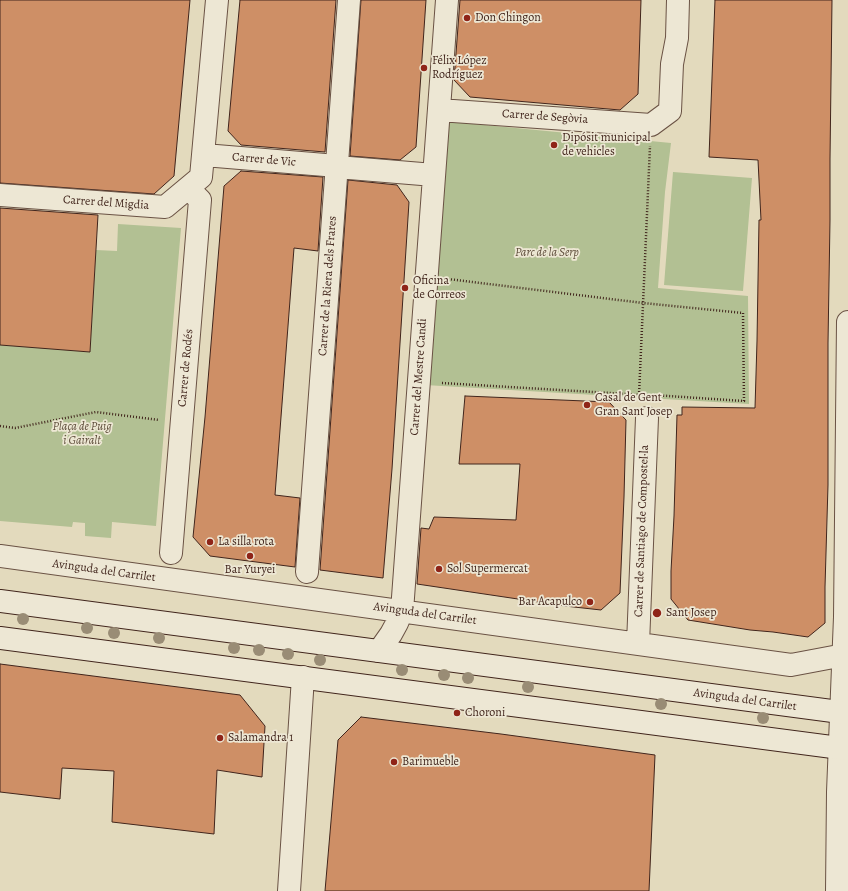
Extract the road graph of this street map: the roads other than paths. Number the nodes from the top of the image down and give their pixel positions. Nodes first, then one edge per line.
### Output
1 (217, 0) edge
2 (349, 0) edge
3 (447, 0) edge
4 (678, 0) edge
5 (439, 110) junction
6 (204, 155) junction
7 (329, 166) junction
8 (434, 175) junction
9 (195, 183) junction
10 (0, 195) edge
11 (848, 322) edge
12 (647, 418) dead end
13 (171, 553) dead end
14 (0, 556) edge
15 (307, 572) dead end
16 (0, 601) edge
17 (402, 611) junction
18 (0, 638) edge
19 (638, 644) junction
20 (379, 651) junction
21 (846, 657) edge
22 (303, 678) junction
23 (845, 712) edge
24 (844, 749) edge
25 (289, 891) edge
26 (837, 891) edge

1 - 6 street
2 - 7 street, Carrer de la Riera dels Frares
3 - 5 street, Carrer del Mestre Candi
4 - 5 street, Carrer de Segòvia
5 - 8 street, Carrer del Mestre Candi
6 - 7 street, Carrer de Vic
6 - 9 street
7 - 8 street, Carrer de Vic
7 - 15 street, Carrer de la Riera dels Frares
8 - 17 street, Carrer del Mestre Candi
9 - 10 street, Carrer del Migdia
9 - 13 street, Carrer de Rodés
11 - 21 street
12 - 19 street, Carrer de Santiago de Compostel·la
14 - 17 street, Avinguda del Carrilet
16 - 20 street, Avinguda del Carrilet
17 - 19 street, Avinguda del Carrilet
17 - 20 street, Carrer del Mestre Candi
18 - 22 street
19 - 21 street, Avinguda del Carrilet
20 - 23 street, Avinguda del Carrilet
21 - 23 street
22 - 24 street
22 - 25 street
23 - 24 street
24 - 26 street

